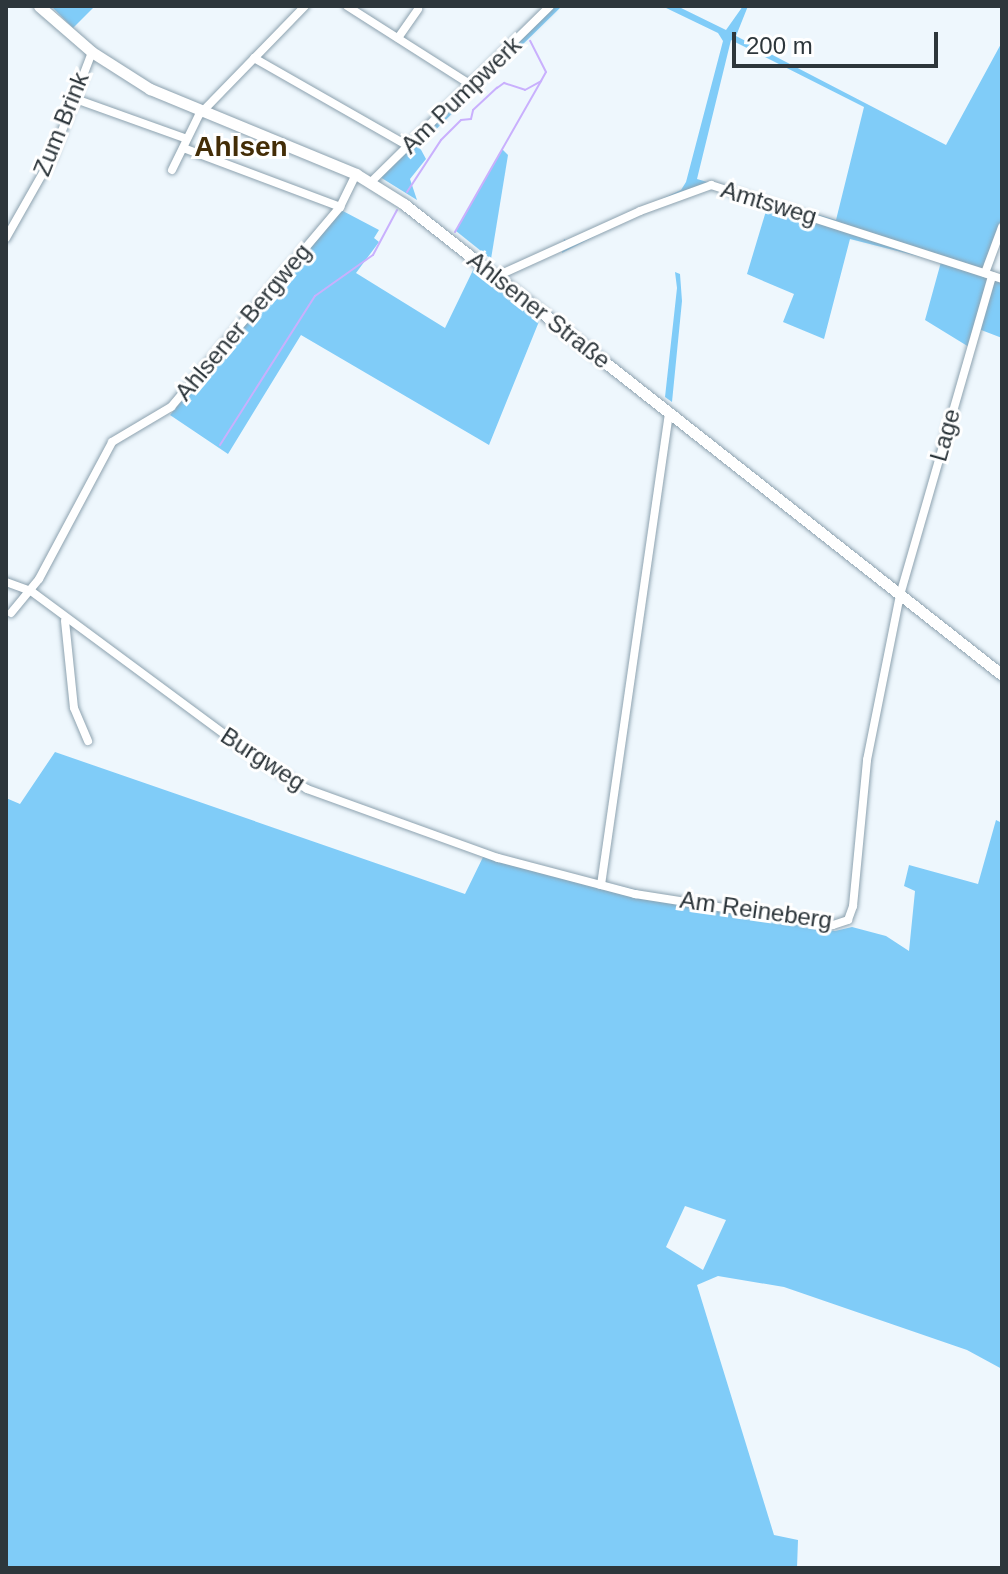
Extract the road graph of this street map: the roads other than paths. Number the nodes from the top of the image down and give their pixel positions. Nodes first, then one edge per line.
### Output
1 (39, 6) edge
2 (305, 6) edge
3 (347, 6) edge
4 (544, 8) edge
5 (418, 9) dead end
6 (398, 38) junction
7 (92, 52) junction
8 (254, 58) junction
9 (471, 85) junction
10 (73, 98) junction
11 (203, 112) junction
12 (184, 138) junction
13 (408, 146) junction
14 (186, 149) junction
15 (172, 170) dead end
16 (356, 174) junction
17 (371, 182) junction
18 (340, 207) junction
19 (1002, 227) edge
20 (6, 238) edge
21 (988, 274) junction
22 (497, 276) junction
23 (1002, 279) edge
24 (669, 412) junction
25 (6, 582) edge
26 (31, 591) junction
27 (900, 595) junction
28 (11, 613) dead end
29 (65, 621) junction
30 (1002, 675) edge
31 (88, 741) dead end
32 (485, 851) joint
33 (601, 885) junction

1 - 7 main road, Ahlsener Straße
2 - 8 street
3 - 6 street
4 - 9 street, Am Pumpwerk
5 - 6 street
6 - 9 street
7 - 10 street, Zum Brink
7 - 11 main road, Ahlsener Straße
8 - 11 street
8 - 13 street
9 - 13 street, Am Pumpwerk
10 - 12 street
10 - 20 street, Zum Brink
11 - 12 street
11 - 16 main road, Ahlsener Straße
12 - 14 street
13 - 17 street, Am Pumpwerk
14 - 15 street
14 - 18 street
16 - 17 main road, Ahlsener Straße
16 - 18 street, Ahlsener Bergweg
17 - 22 main road, Ahlsener Straße
18 - 26 street, Ahlsener Bergweg
19 - 21 street, Lage
21 - 22 street, Amtsweg
21 - 23 street, Amtsweg
21 - 27 street, Lage
22 - 24 main road, Ahlsener Straße
24 - 27 main road, Ahlsener Straße
24 - 33 street
25 - 26 street, Burgweg
26 - 28 street, Ahlsener Bergweg
26 - 29 street, Burgweg
27 - 30 main road, Ahlsener Straße
27 - 33 street, Am Reineberg
29 - 31 street
29 - 32 street, Burgweg
32 - 33 street, Am Reineberg

